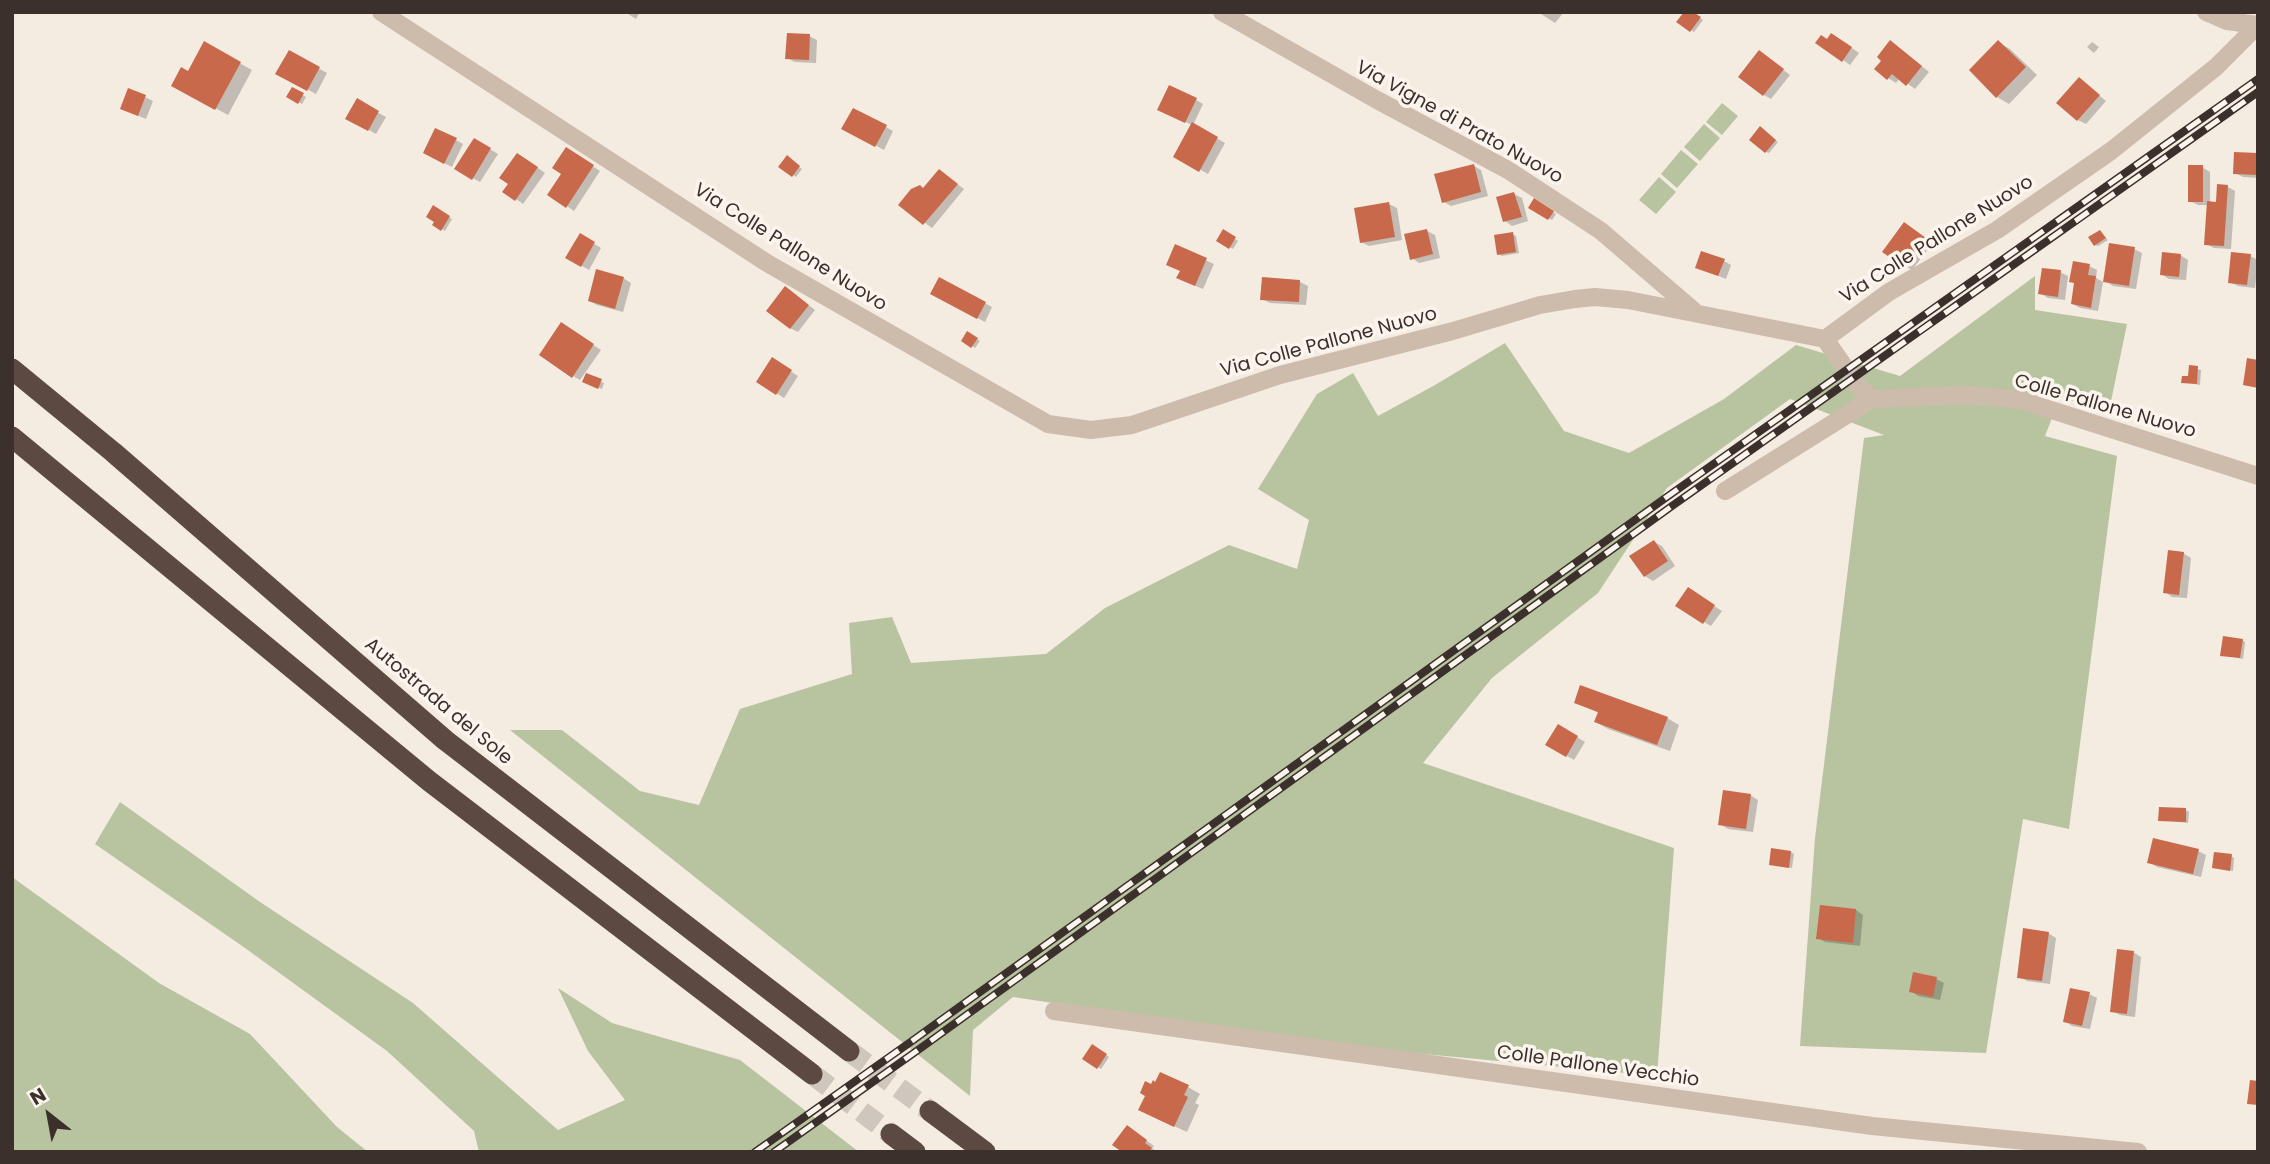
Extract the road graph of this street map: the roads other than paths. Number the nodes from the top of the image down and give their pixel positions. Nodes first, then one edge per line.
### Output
1 (381, 12) edge
2 (1222, 12) edge
3 (2206, 12) edge
4 (2258, 25) edge
5 (1697, 313) junction
6 (1825, 339) junction
7 (1841, 362) tunnel mouth
8 (12, 369) edge
9 (1858, 386) tunnel mouth
10 (1872, 400) junction
11 (12, 437) edge
12 (2258, 476) edge
13 (1725, 491) dead end
14 (1054, 1011) dead end
15 (849, 1051) tunnel mouth
16 (811, 1074) tunnel mouth
17 (930, 1111) tunnel mouth
18 (891, 1134) tunnel mouth
19 (915, 1152) edge
20 (985, 1152) edge
21 (2138, 1152) edge

1 - 5 street, Via Colle Pallone Nuovo
2 - 5 street, Via Vigne di Prato Nuovo
3 - 4 street
4 - 6 street, Via Colle Pallone Nuovo
5 - 6 street, Via Colle Pallone Nuovo
6 - 7 street
8 - 15 highway, Autostrada del Sole
9 - 10 street
10 - 12 street, Colle Pallone Nuovo
10 - 13 street
11 - 16 highway
14 - 21 street, Colle Pallone Vecchio
17 - 20 highway
18 - 19 highway

